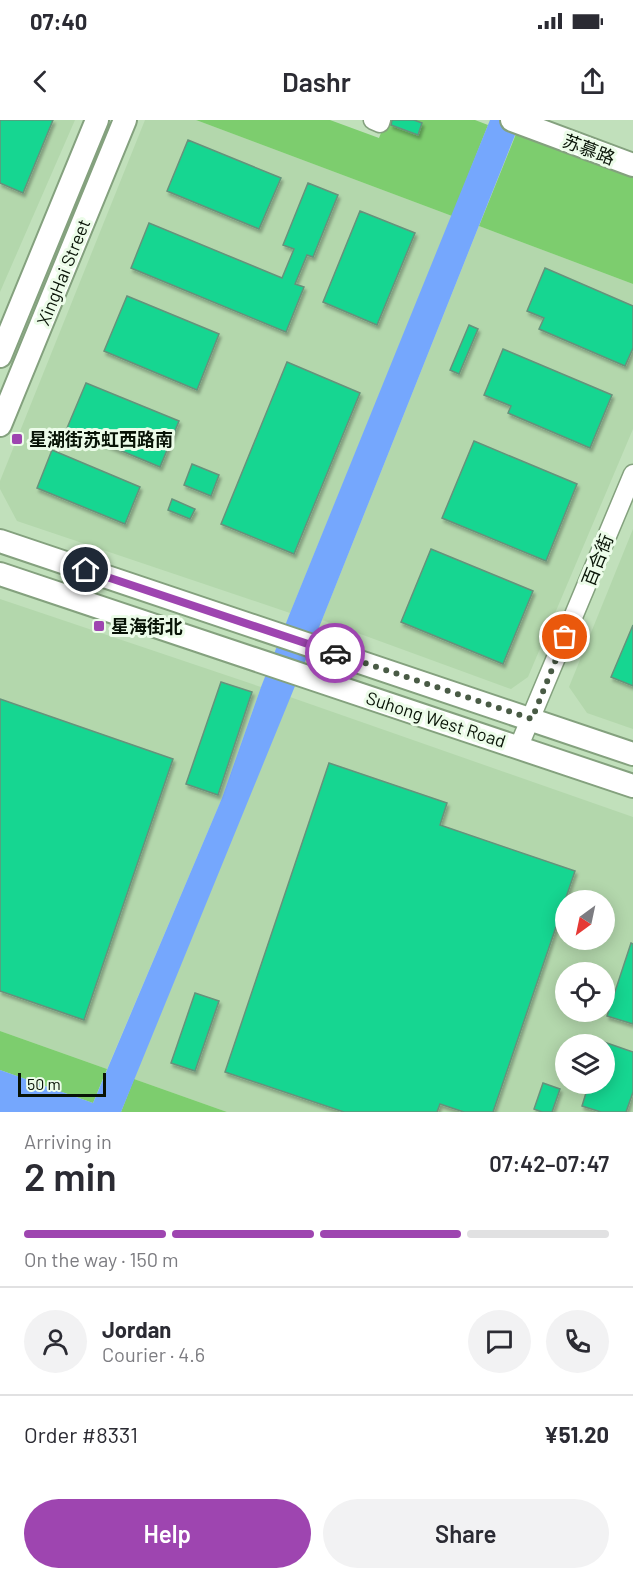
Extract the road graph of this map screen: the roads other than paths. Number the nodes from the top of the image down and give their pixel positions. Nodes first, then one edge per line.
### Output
1 (97, 120) edge
2 (125, 120) edge
3 (373, 120) edge
4 (381, 120) edge
5 (519, 123) edge
6 (551, 127) edge
7 (633, 165) edge
8 (0, 356) edge
9 (0, 424) edge
10 (633, 474) edge
11 (0, 541) edge
12 (0, 574) edge
13 (532, 719) junction
14 (519, 746) junction
15 (633, 754) edge
16 (633, 786) edge

1 - 8 main road, XingHai Street
2 - 9 main road, XingHai Street
3 - 4 street
5 - 6 main road, 苏慕路
6 - 7 main road, 苏慕路
10 - 13 street, 百合街
11 - 13 main road, Suhong West Road
12 - 14 main road, Suhong West Road
13 - 14 street, 百合街
13 - 15 main road, Suhong West Road
14 - 16 main road, Suhong West Road

